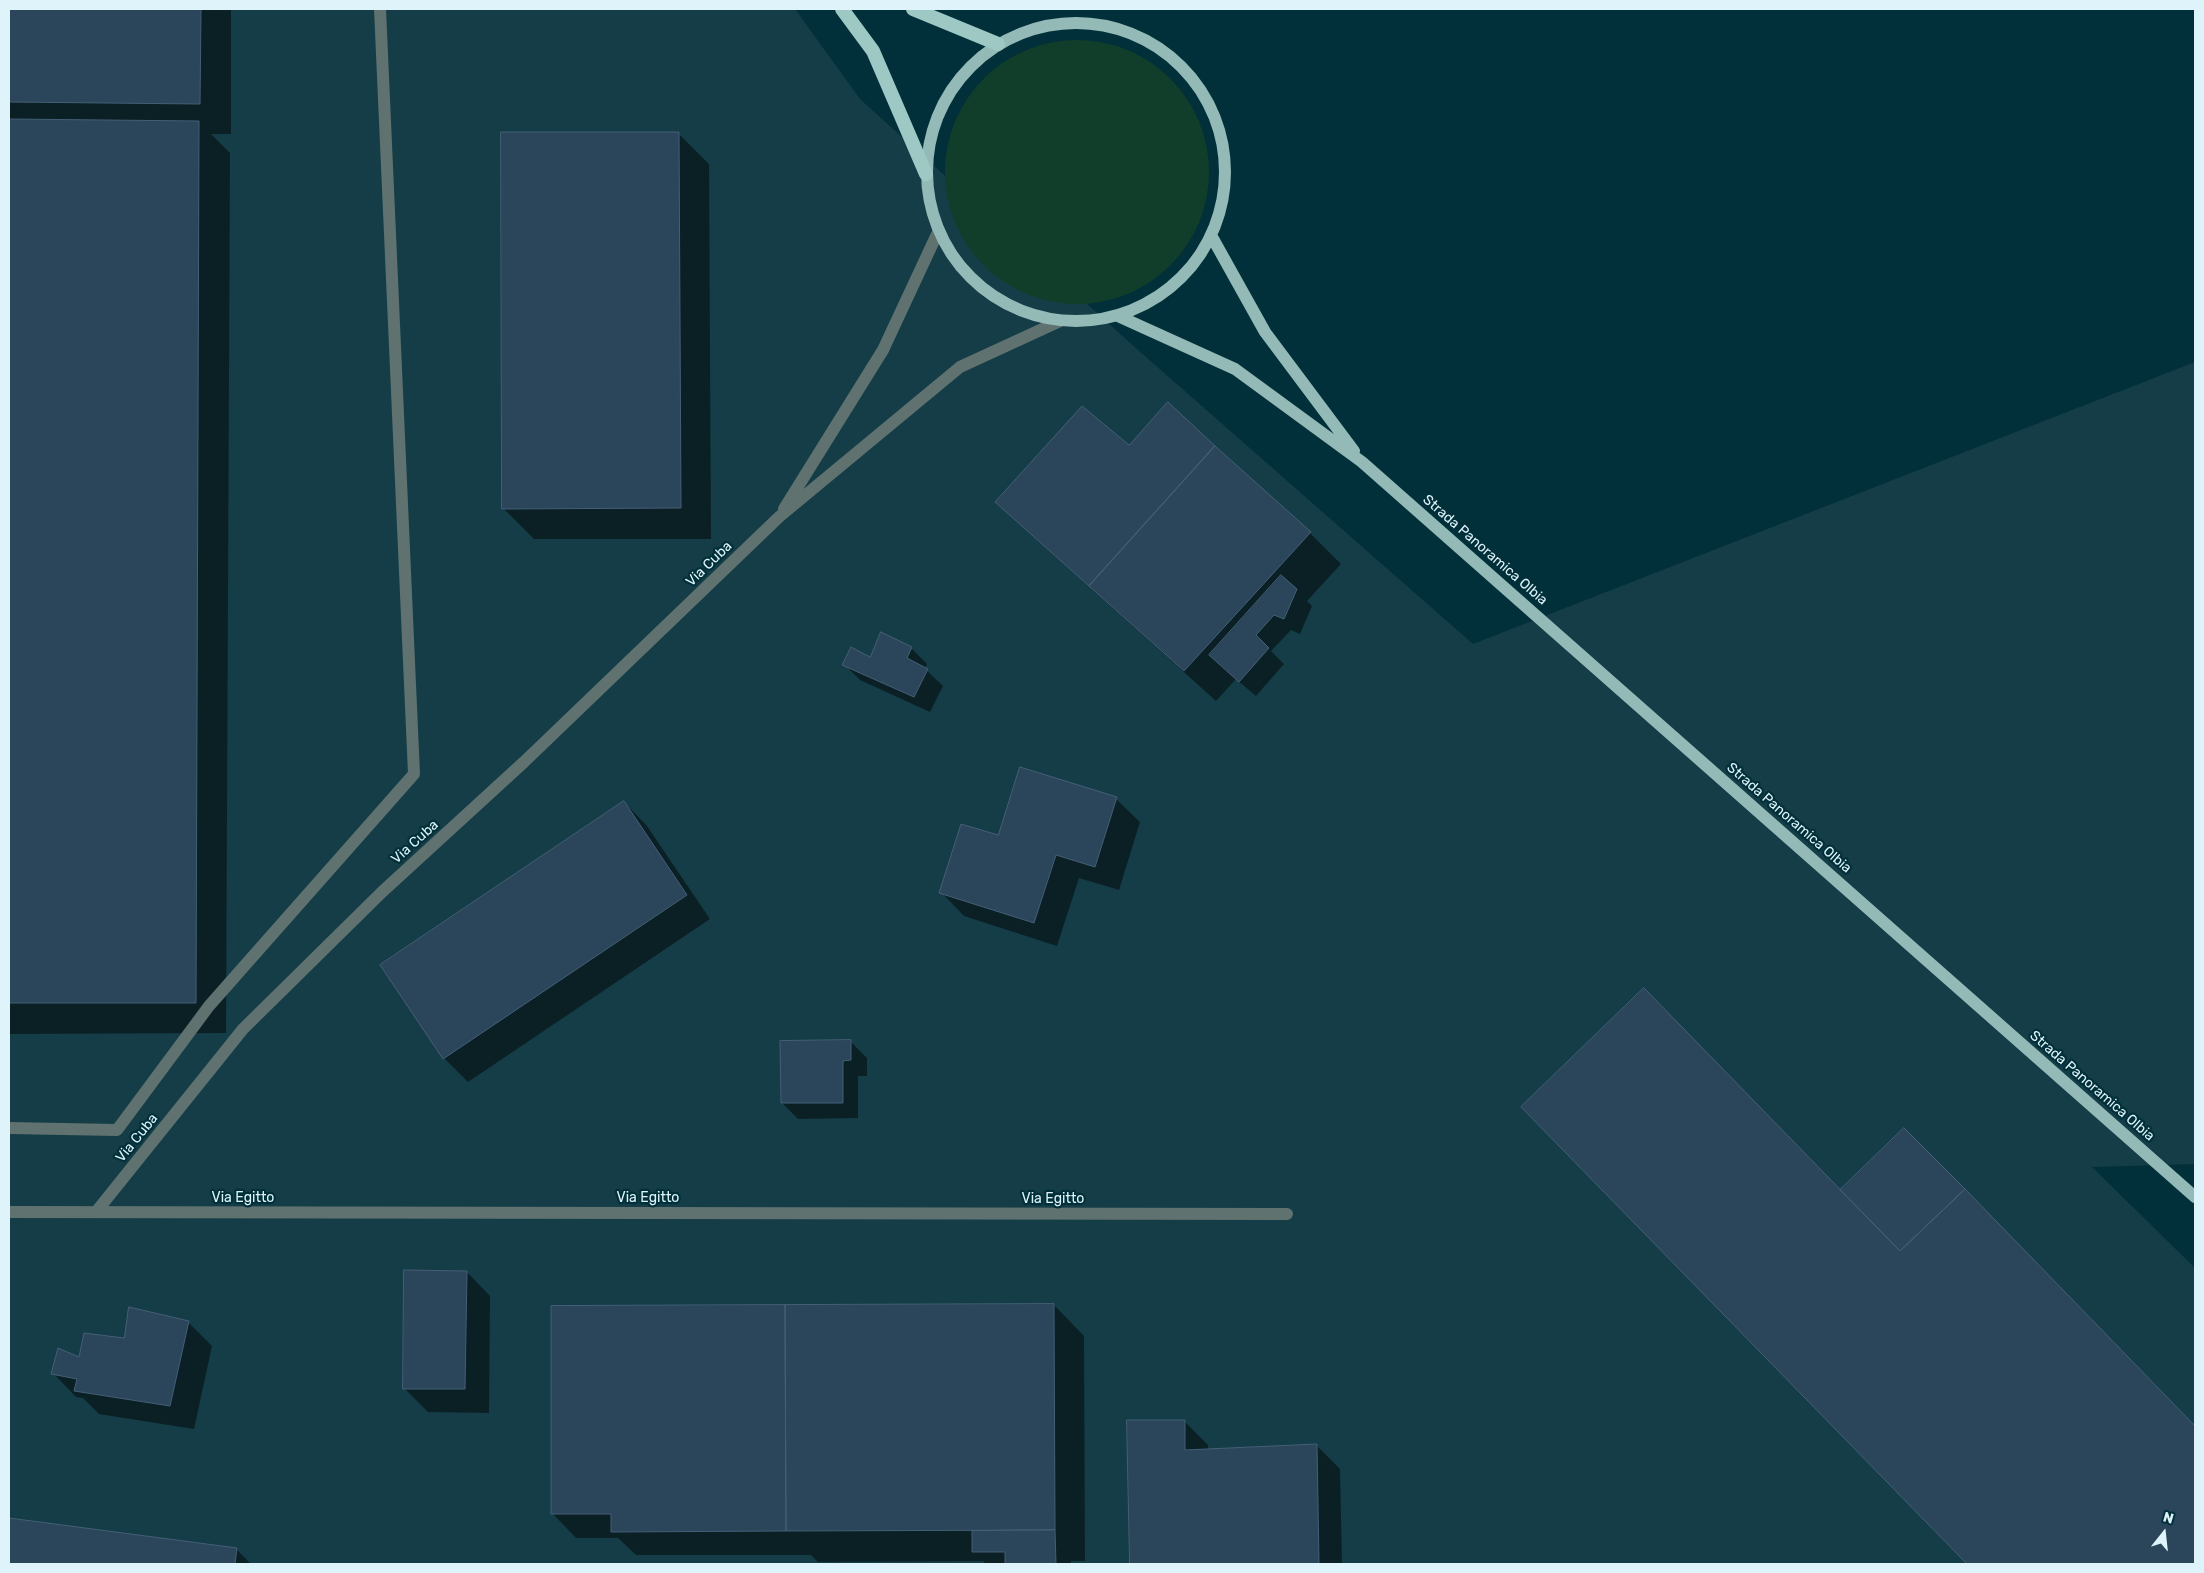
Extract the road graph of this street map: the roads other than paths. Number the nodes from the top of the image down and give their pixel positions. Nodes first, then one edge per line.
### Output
1 (380, 9) edge
2 (842, 9) edge
3 (913, 9) edge
4 (998, 44) junction
5 (926, 174) junction
6 (938, 232) junction
7 (1212, 237) junction
8 (1118, 316) junction
9 (1060, 321) junction
10 (1362, 462) junction
11 (779, 517) junction
12 (9, 1128) edge
13 (2195, 1197) edge
14 (9, 1212) edge
15 (96, 1212) junction
16 (1287, 1214) dead end

1 - 12 street
2 - 5 highway
3 - 4 highway
4 - 5 main road
4 - 7 main road
5 - 6 main road
6 - 9 main road
6 - 11 street, Via Cuba
7 - 8 main road
7 - 10 main road
8 - 9 main road
8 - 10 main road
9 - 11 street, Via Cuba
10 - 13 main road, Strada Panoramica Olbia
11 - 15 street, Via Cuba
14 - 15 street, Via Egitto
15 - 16 street, Via Egitto

